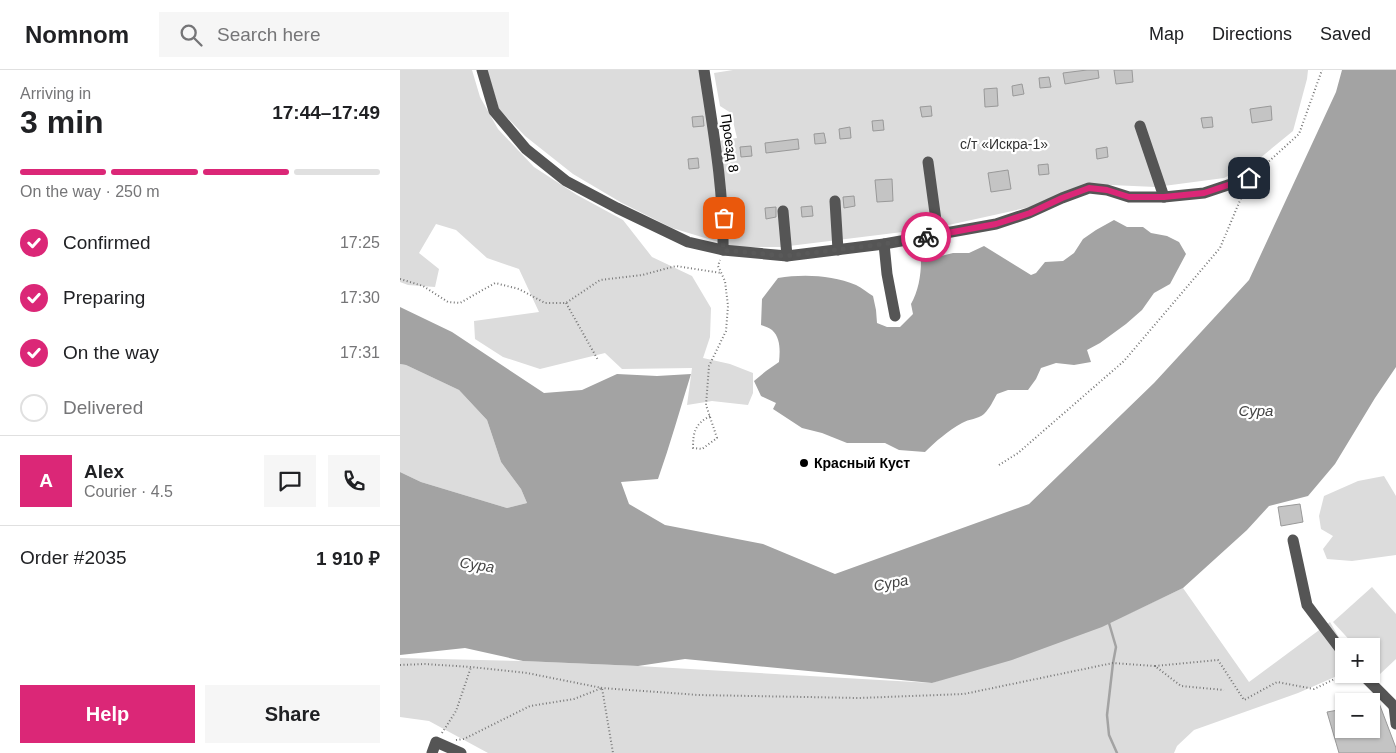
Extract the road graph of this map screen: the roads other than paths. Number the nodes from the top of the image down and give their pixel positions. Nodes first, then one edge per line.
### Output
1 (482, 70) edge
2 (707, 71) edge
3 (1140, 126) dead end
4 (928, 162) dead end
5 (1249, 178) road end
6 (1164, 197) junction
7 (835, 201) dead end
8 (783, 211) dead end
9 (938, 234) junction
10 (884, 244) junction
11 (723, 250) junction
12 (838, 250) junction
13 (786, 256) junction
14 (895, 316) dead end
15 (1293, 540) dead end
16 (1335, 642) edge
17 (1372, 683) edge
18 (1395, 705) edge
19 (1396, 724) edge
20 (434, 748) edge
21 (461, 753) edge

1 - 11 street
2 - 11 street, Проезд 8
3 - 6 street
4 - 9 street
5 - 6 street
6 - 9 street
7 - 12 street
8 - 13 street
9 - 10 street
10 - 12 street
10 - 14 street
11 - 13 street
12 - 13 street
15 - 16 street
17 - 18 street
18 - 19 street
20 - 21 street

